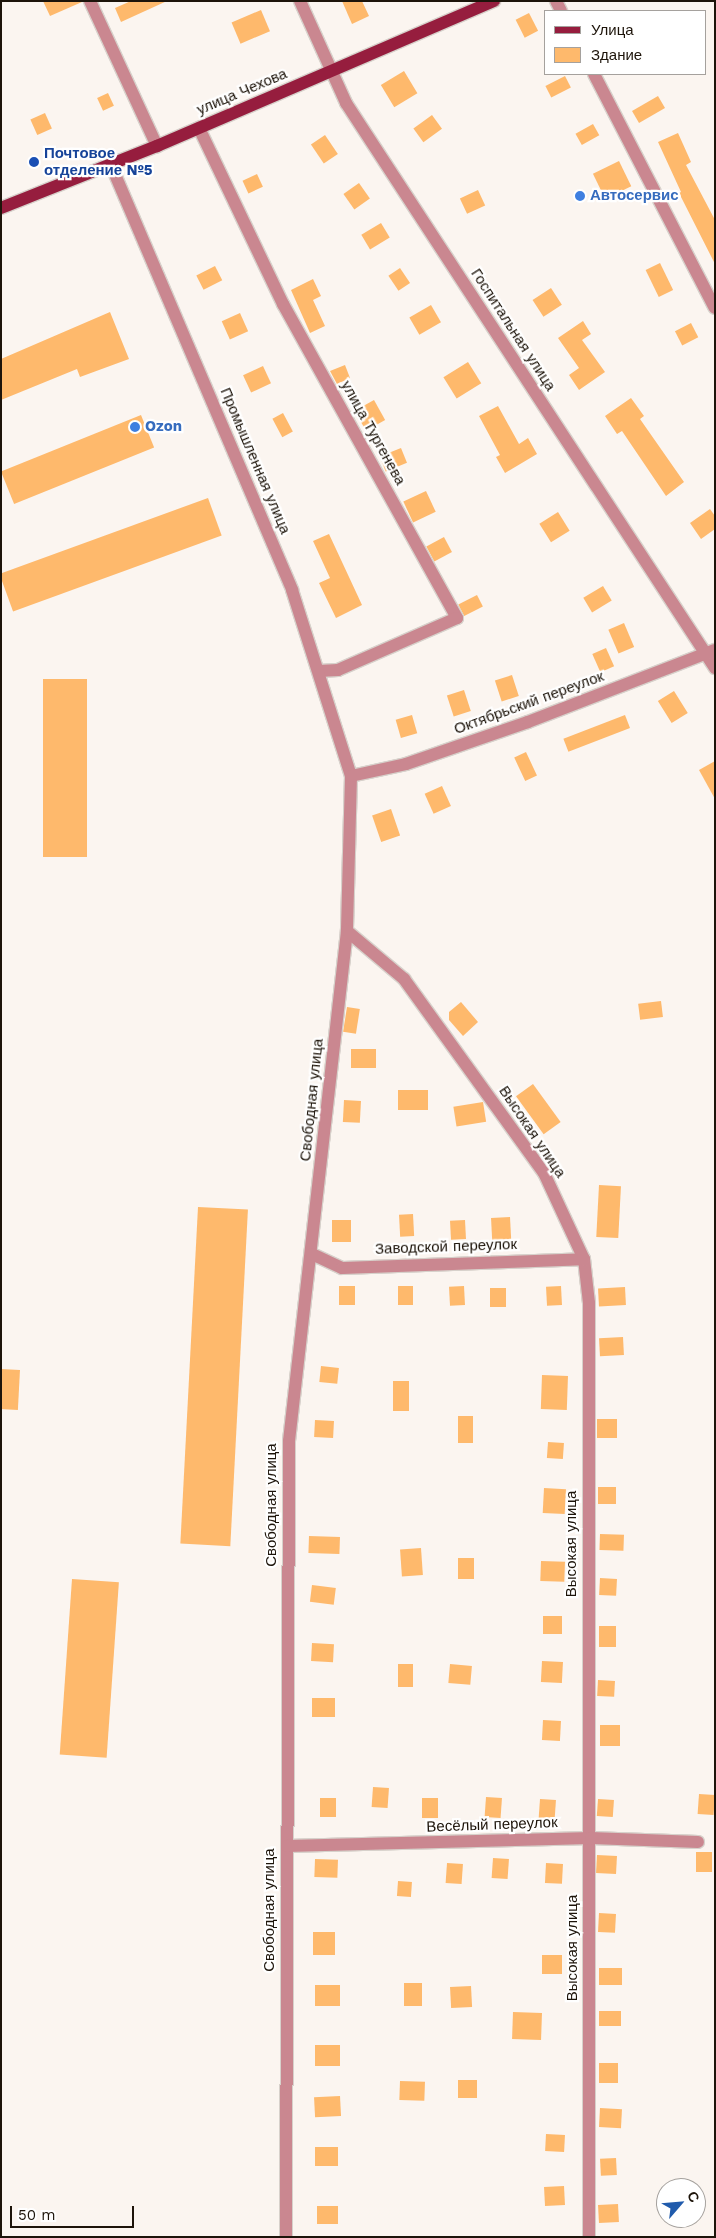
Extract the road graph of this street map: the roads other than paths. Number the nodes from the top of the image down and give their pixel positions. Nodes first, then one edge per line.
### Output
1 (90, 1) edge
2 (300, 1) edge
3 (494, 1) edge
4 (331, 71) junction
5 (595, 75) edge
6 (199, 128) junction
7 (157, 146) junction
8 (111, 165) junction
9 (1, 208) edge
10 (715, 308) edge
11 (709, 652) edge
12 (715, 668) edge
13 (320, 671) junction
14 (351, 776) junction
15 (347, 932) junction
16 (312, 1254) junction
17 (584, 1259) junction
18 (591, 1838) junction
19 (698, 1842) dead end
20 (287, 1846) junction
21 (286, 2237) edge
22 (589, 2237) edge

1 - 7 street
2 - 4 street, Госпитальная улица
3 - 4 main road, улица Чехова
4 - 6 main road, улица Чехова
4 - 11 street, Госпитальная улица
5 - 10 street
6 - 7 main road, улица Чехова
6 - 13 street, улица Тургенева
7 - 8 main road, улица Чехова
8 - 9 main road, улица Чехова
8 - 13 street, Промышленная улица
11 - 12 street, Госпитальная улица
11 - 14 street, Октябрьский переулок
13 - 14 street, Промышленная улица
14 - 15 street, Свободная улица
15 - 16 street, Свободная улица
15 - 17 street, Высокая улица
16 - 17 street, Заводской переулок
16 - 20 street, Свободная улица
17 - 18 street, Высокая улица
18 - 19 street, Весёлый переулок
18 - 20 street, Весёлый переулок
18 - 22 street, Высокая улица
20 - 21 street, Свободная улица

